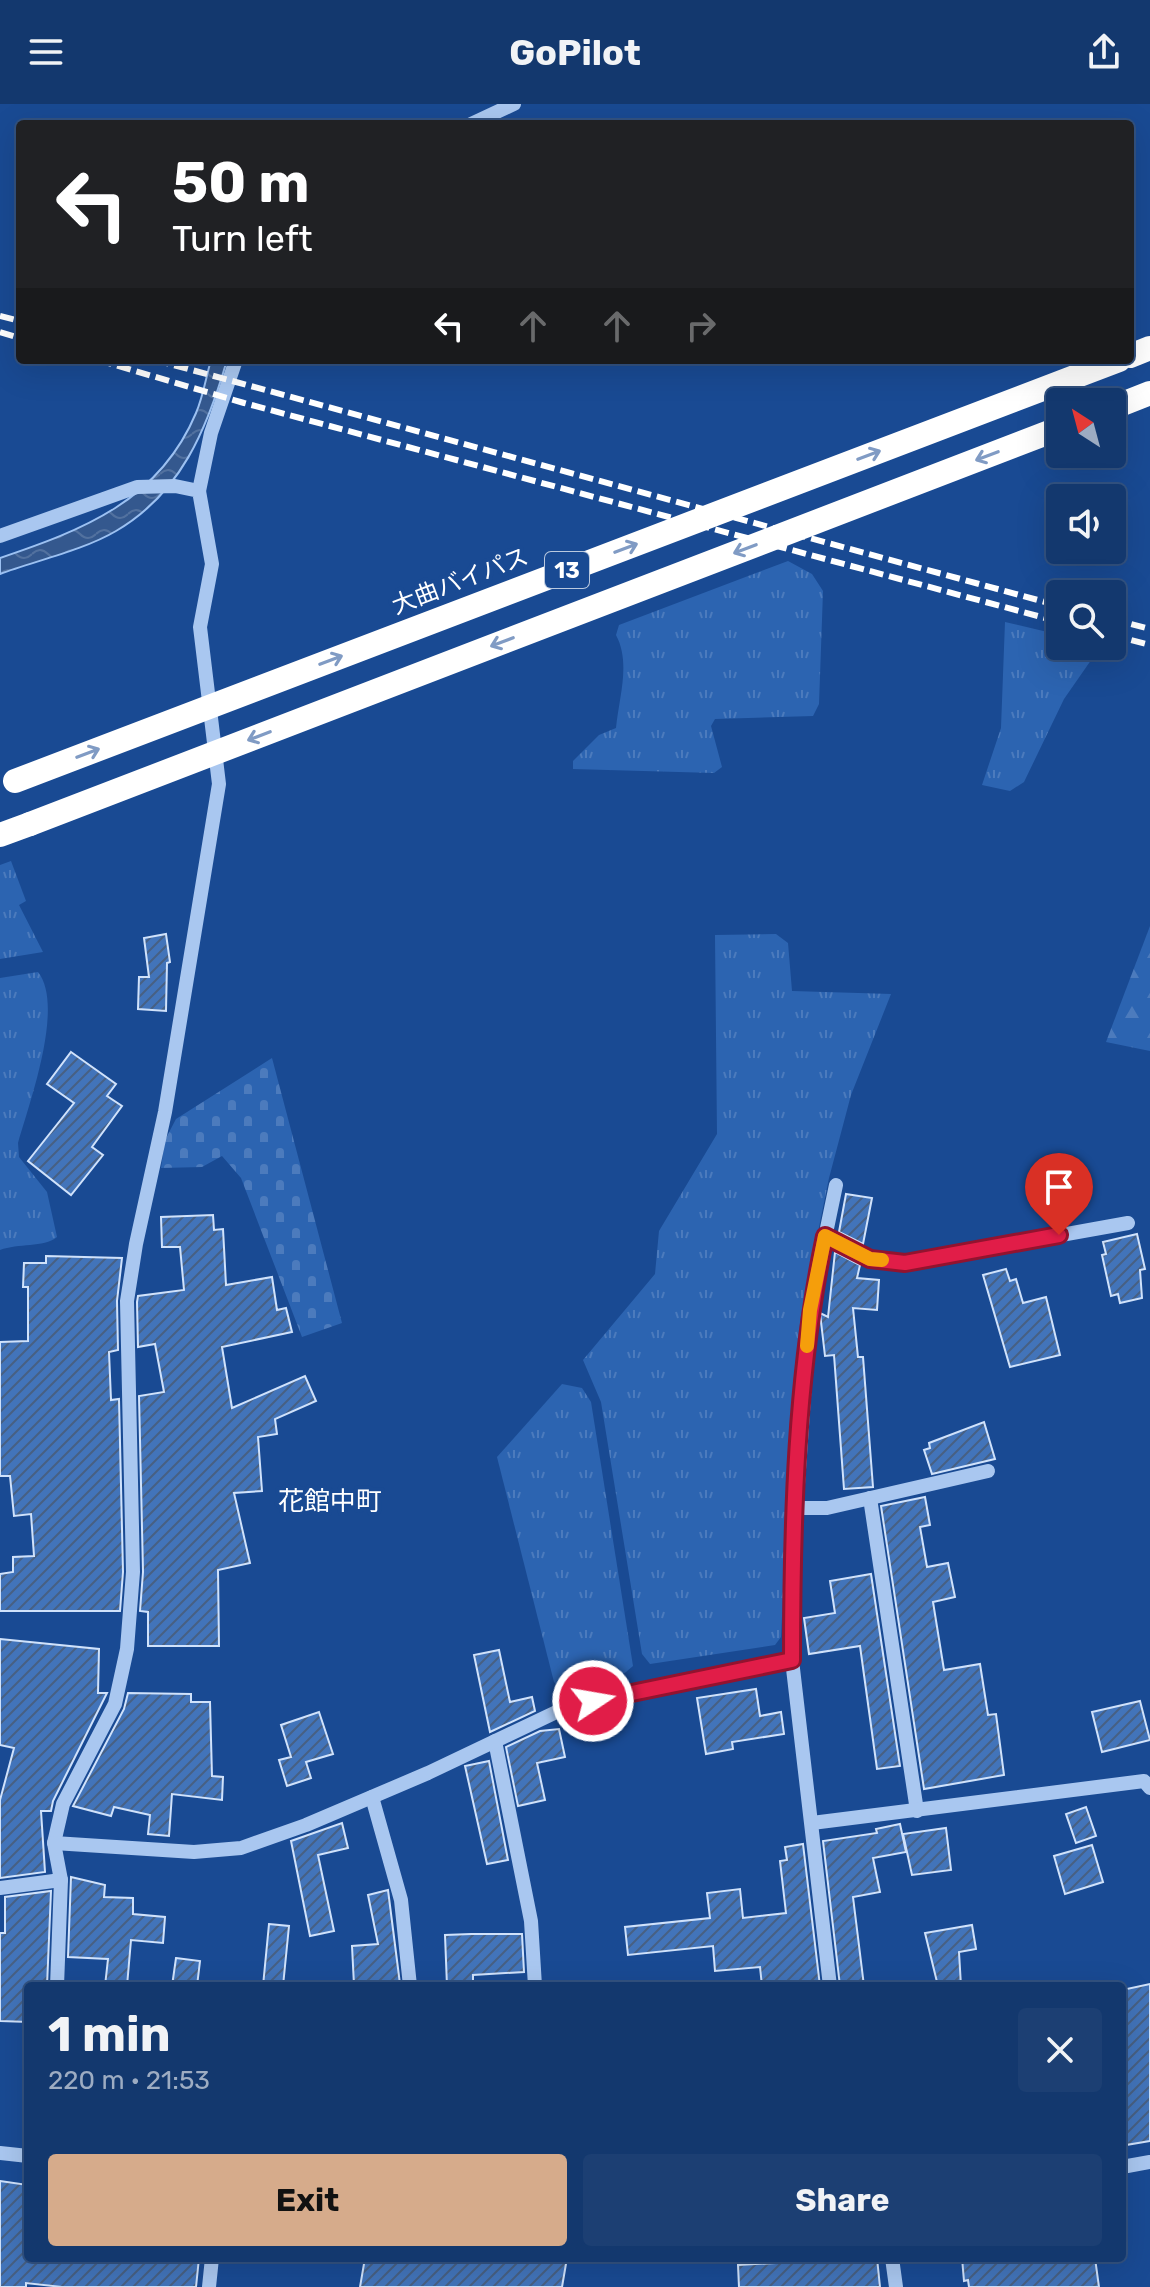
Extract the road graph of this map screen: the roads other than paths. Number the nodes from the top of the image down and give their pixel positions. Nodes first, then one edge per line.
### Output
1 (514, 104) edge
2 (480, 120) edge
3 (235, 364) edge
4 (1109, 364) edge
5 (1150, 393) edge
6 (1126, 402) edge
7 (1046, 433) edge
8 (199, 491) junction
9 (0, 536) edge
10 (8, 784) edge
11 (0, 835) edge
12 (836, 1185) dead end
13 (1128, 1223) dead end
14 (825, 1236) junction
15 (988, 1471) dead end
16 (870, 1498) junction
17 (795, 1508) junction
18 (792, 1660) junction
19 (495, 1741) junction
20 (1150, 1788) edge
21 (372, 1797) junction
22 (917, 1811) junction
23 (812, 1823) junction
24 (54, 1843) junction
25 (61, 1880) junction
26 (0, 1888) edge
27 (57, 1982) edge
28 (410, 1982) edge
29 (535, 1982) edge
30 (830, 1982) edge
31 (0, 2153) edge
32 (24, 2156) edge
33 (1150, 2162) edge
34 (1126, 2166) edge
35 (212, 2262) edge
36 (893, 2262) edge
37 (209, 2287) edge
38 (896, 2287) edge

1 - 2 street
3 - 8 street
10 -> 4 highway, 大曲バイパス / 13, bridge
5 - 6 highway
7 -> 11 highway, 13, bridge
8 - 9 street
8 - 24 street
12 - 14 street
13 - 14 street
14 - 17 street
15 - 16 street
16 - 17 street
16 - 22 street
17 - 18 street
18 - 19 street
18 - 23 street
19 - 21 street
19 - 29 street
20 - 22 street
21 - 24 street
21 - 28 street
22 - 23 street
23 - 30 street
24 - 25 street
25 - 26 street
25 - 27 street
31 - 32 street
33 - 34 street
35 - 37 street
36 - 38 street

